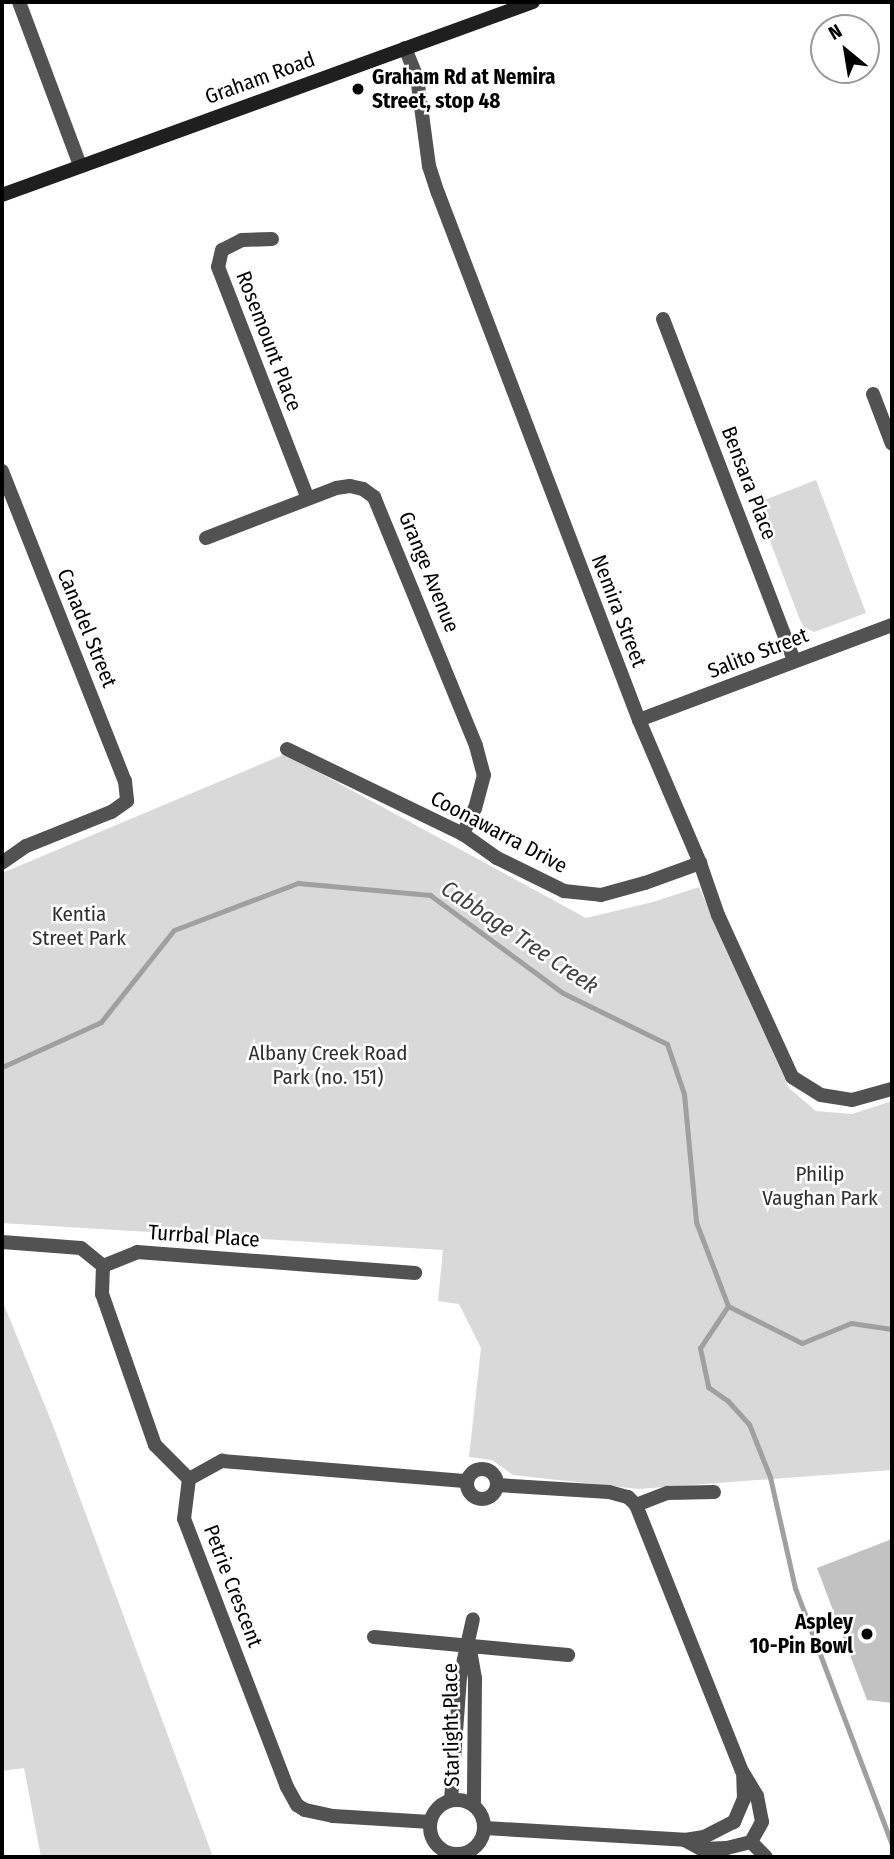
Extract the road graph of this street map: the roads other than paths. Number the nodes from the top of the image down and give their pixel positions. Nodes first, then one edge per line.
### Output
1 (19, 2) edge
2 (533, 2) edge
3 (405, 48) junction
4 (80, 165) junction
5 (2, 195) edge
6 (272, 239) dead end
7 (663, 319) dead end
8 (873, 394) dead end
9 (892, 444) edge
10 (2, 471) edge
11 (307, 497) junction
12 (206, 538) dead end
13 (892, 625) edge
14 (794, 661) junction
15 (639, 720) junction
16 (287, 749) dead end
17 (463, 834) junction
18 (2, 863) edge
19 (700, 863) junction
20 (892, 1089) edge
21 (2, 1242) edge
22 (103, 1266) junction
23 (415, 1273) dead end
24 (189, 1479) junction
25 (467, 1481) junction
26 (496, 1485) junction
27 (714, 1492) dead end
28 (636, 1505) junction
29 (473, 1619) dead end
30 (374, 1637) dead end
31 (469, 1646) junction
32 (568, 1654) dead end
33 (742, 1772) junction
34 (451, 1800) junction
35 (474, 1804) junction
36 (430, 1822) junction
37 (485, 1828) junction
38 (685, 1840) junction
39 (751, 1842) junction
40 (447, 1855) edge
41 (463, 1856) edge
42 (766, 1857) edge

1 - 4 street
2 - 3 street, Graham Road
3 - 4 street, Graham Road
3 - 15 street, Nemira Street
4 - 5 street, Graham Road
6 - 11 street, Rosemount Place
7 - 14 street, Bensara Place
8 - 9 street
10 - 18 street, Canadel Street
11 - 12 street, Grange Avenue
11 - 17 street, Grange Avenue
13 - 14 street, Salito Street
14 - 15 street, Salito Street
15 - 19 street, Nemira Street
16 - 17 street, Coonawarra Drive
17 - 19 street, Coonawarra Drive
19 - 20 street, Nemira Street
21 - 22 street
22 - 23 street, Turrbal Place
22 - 24 street
24 - 25 street
24 - 36 street, Petrie Crescent
25 - 26 street
25 - 26 street
26 - 28 street
27 - 28 street
28 - 33 street
29 - 31 street, Starlight Place
30 - 31 street, Starlight Place
31 - 32 street, Starlight Place
31 - 34 street, Starlight Place
31 - 35 street, Starlight Place
33 - 38 street
33 - 39 street
34 - 35 street
34 - 36 street
35 - 37 street
36 - 40 street
37 - 38 street
37 - 41 street
38 - 39 street
39 - 42 street
40 - 41 street

